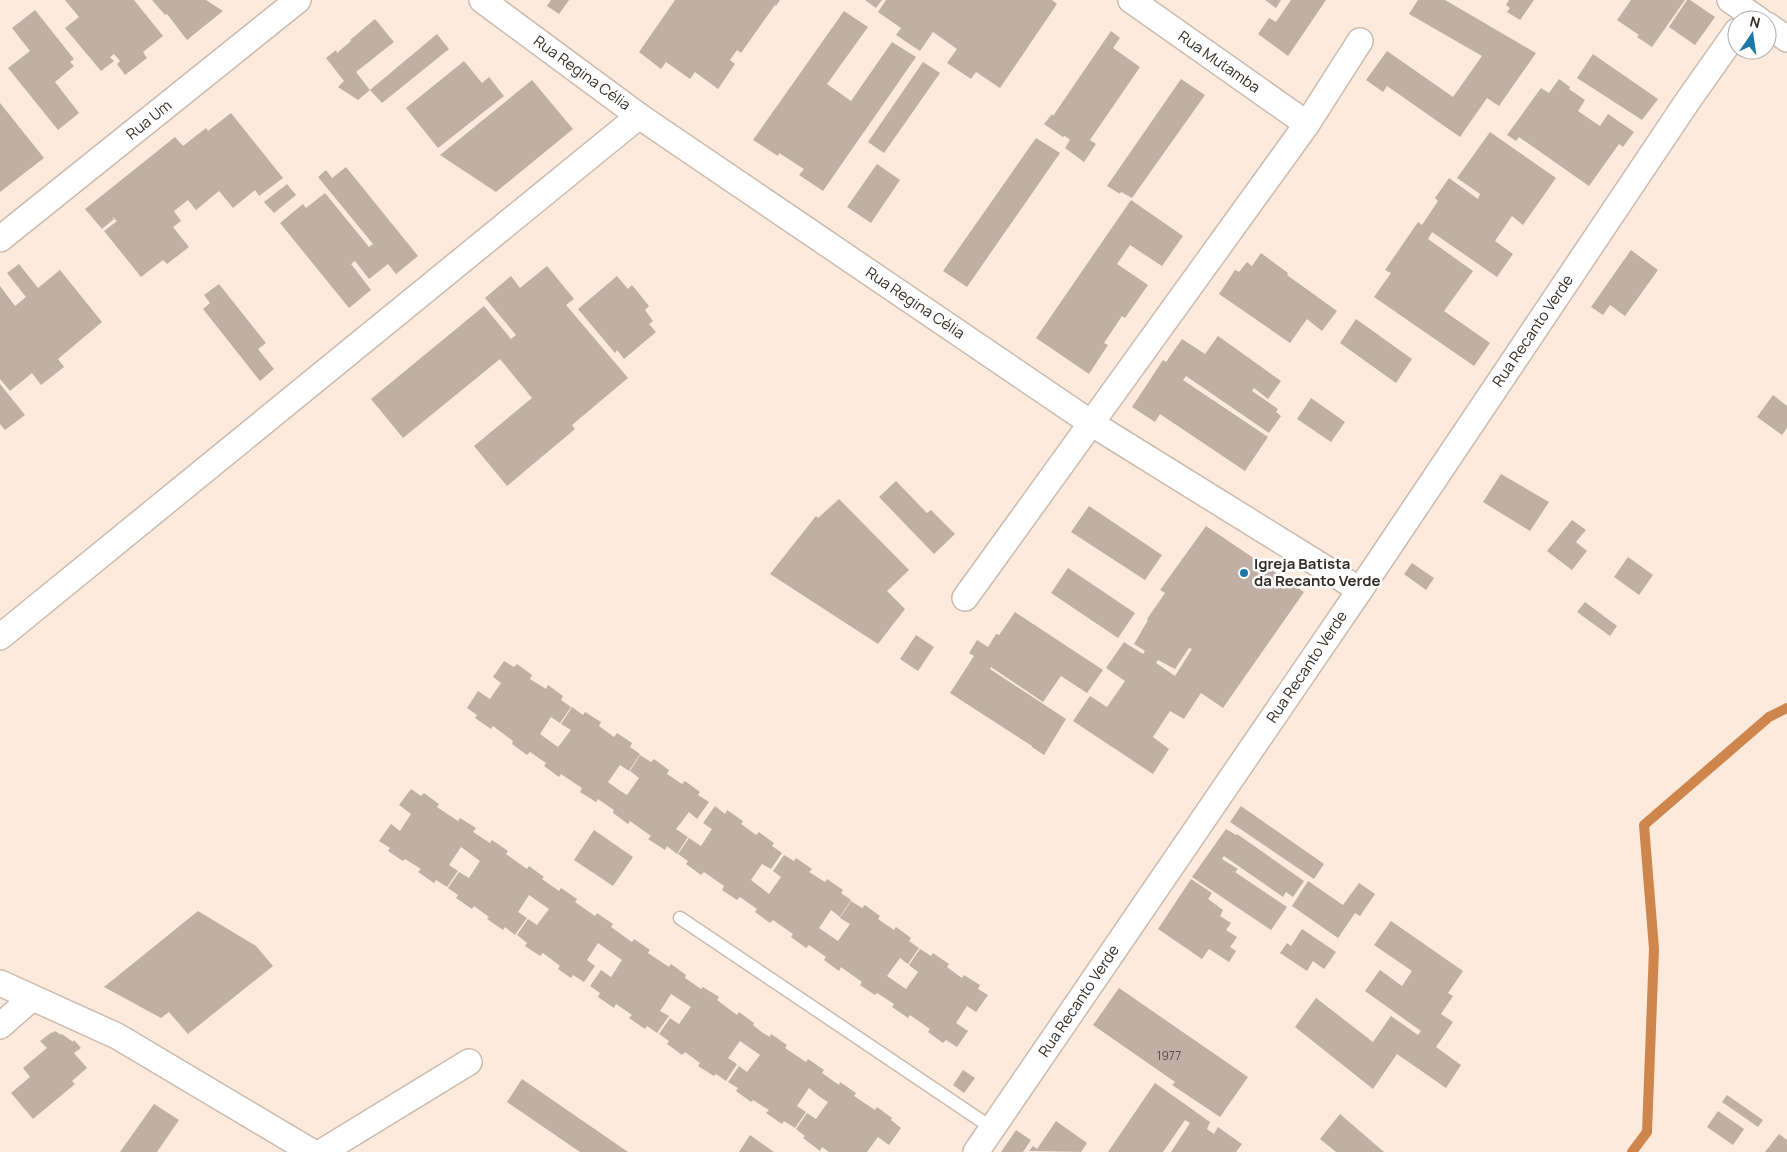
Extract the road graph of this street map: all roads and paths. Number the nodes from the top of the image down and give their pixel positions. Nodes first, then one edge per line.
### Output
1 (298, 0) edge
2 (482, 0) edge
3 (1131, 0) edge
4 (1360, 41) dead end
5 (1727, 47) edge
6 (639, 116) junction
7 (1307, 124) junction
8 (0, 239) edge
9 (1090, 423) junction
10 (1360, 590) junction
11 (965, 598) dead end
12 (0, 637) edge
13 (680, 918) dead end
14 (0, 983) edge
15 (32, 998) junction
16 (0, 1026) edge
17 (469, 1062) dead end
18 (992, 1128) junction
19 (312, 1152) edge
20 (322, 1152) edge
21 (976, 1152) edge

1 - 8 street, Rua Um
2 - 6 street, Rua Regina Célia
3 - 7 street, Rua Mutamba
4 - 7 street
5 - 10 street, Rua Recanto Verde
6 - 9 street, Rua Regina Célia
6 - 12 street
7 - 9 street
9 - 10 street, Rua Regina Célia
9 - 11 street
10 - 18 street, Rua Recanto Verde
13 - 18 lane
14 - 15 street
15 - 16 street
15 - 19 street
17 - 20 street
18 - 21 street, Rua Recanto Verde

